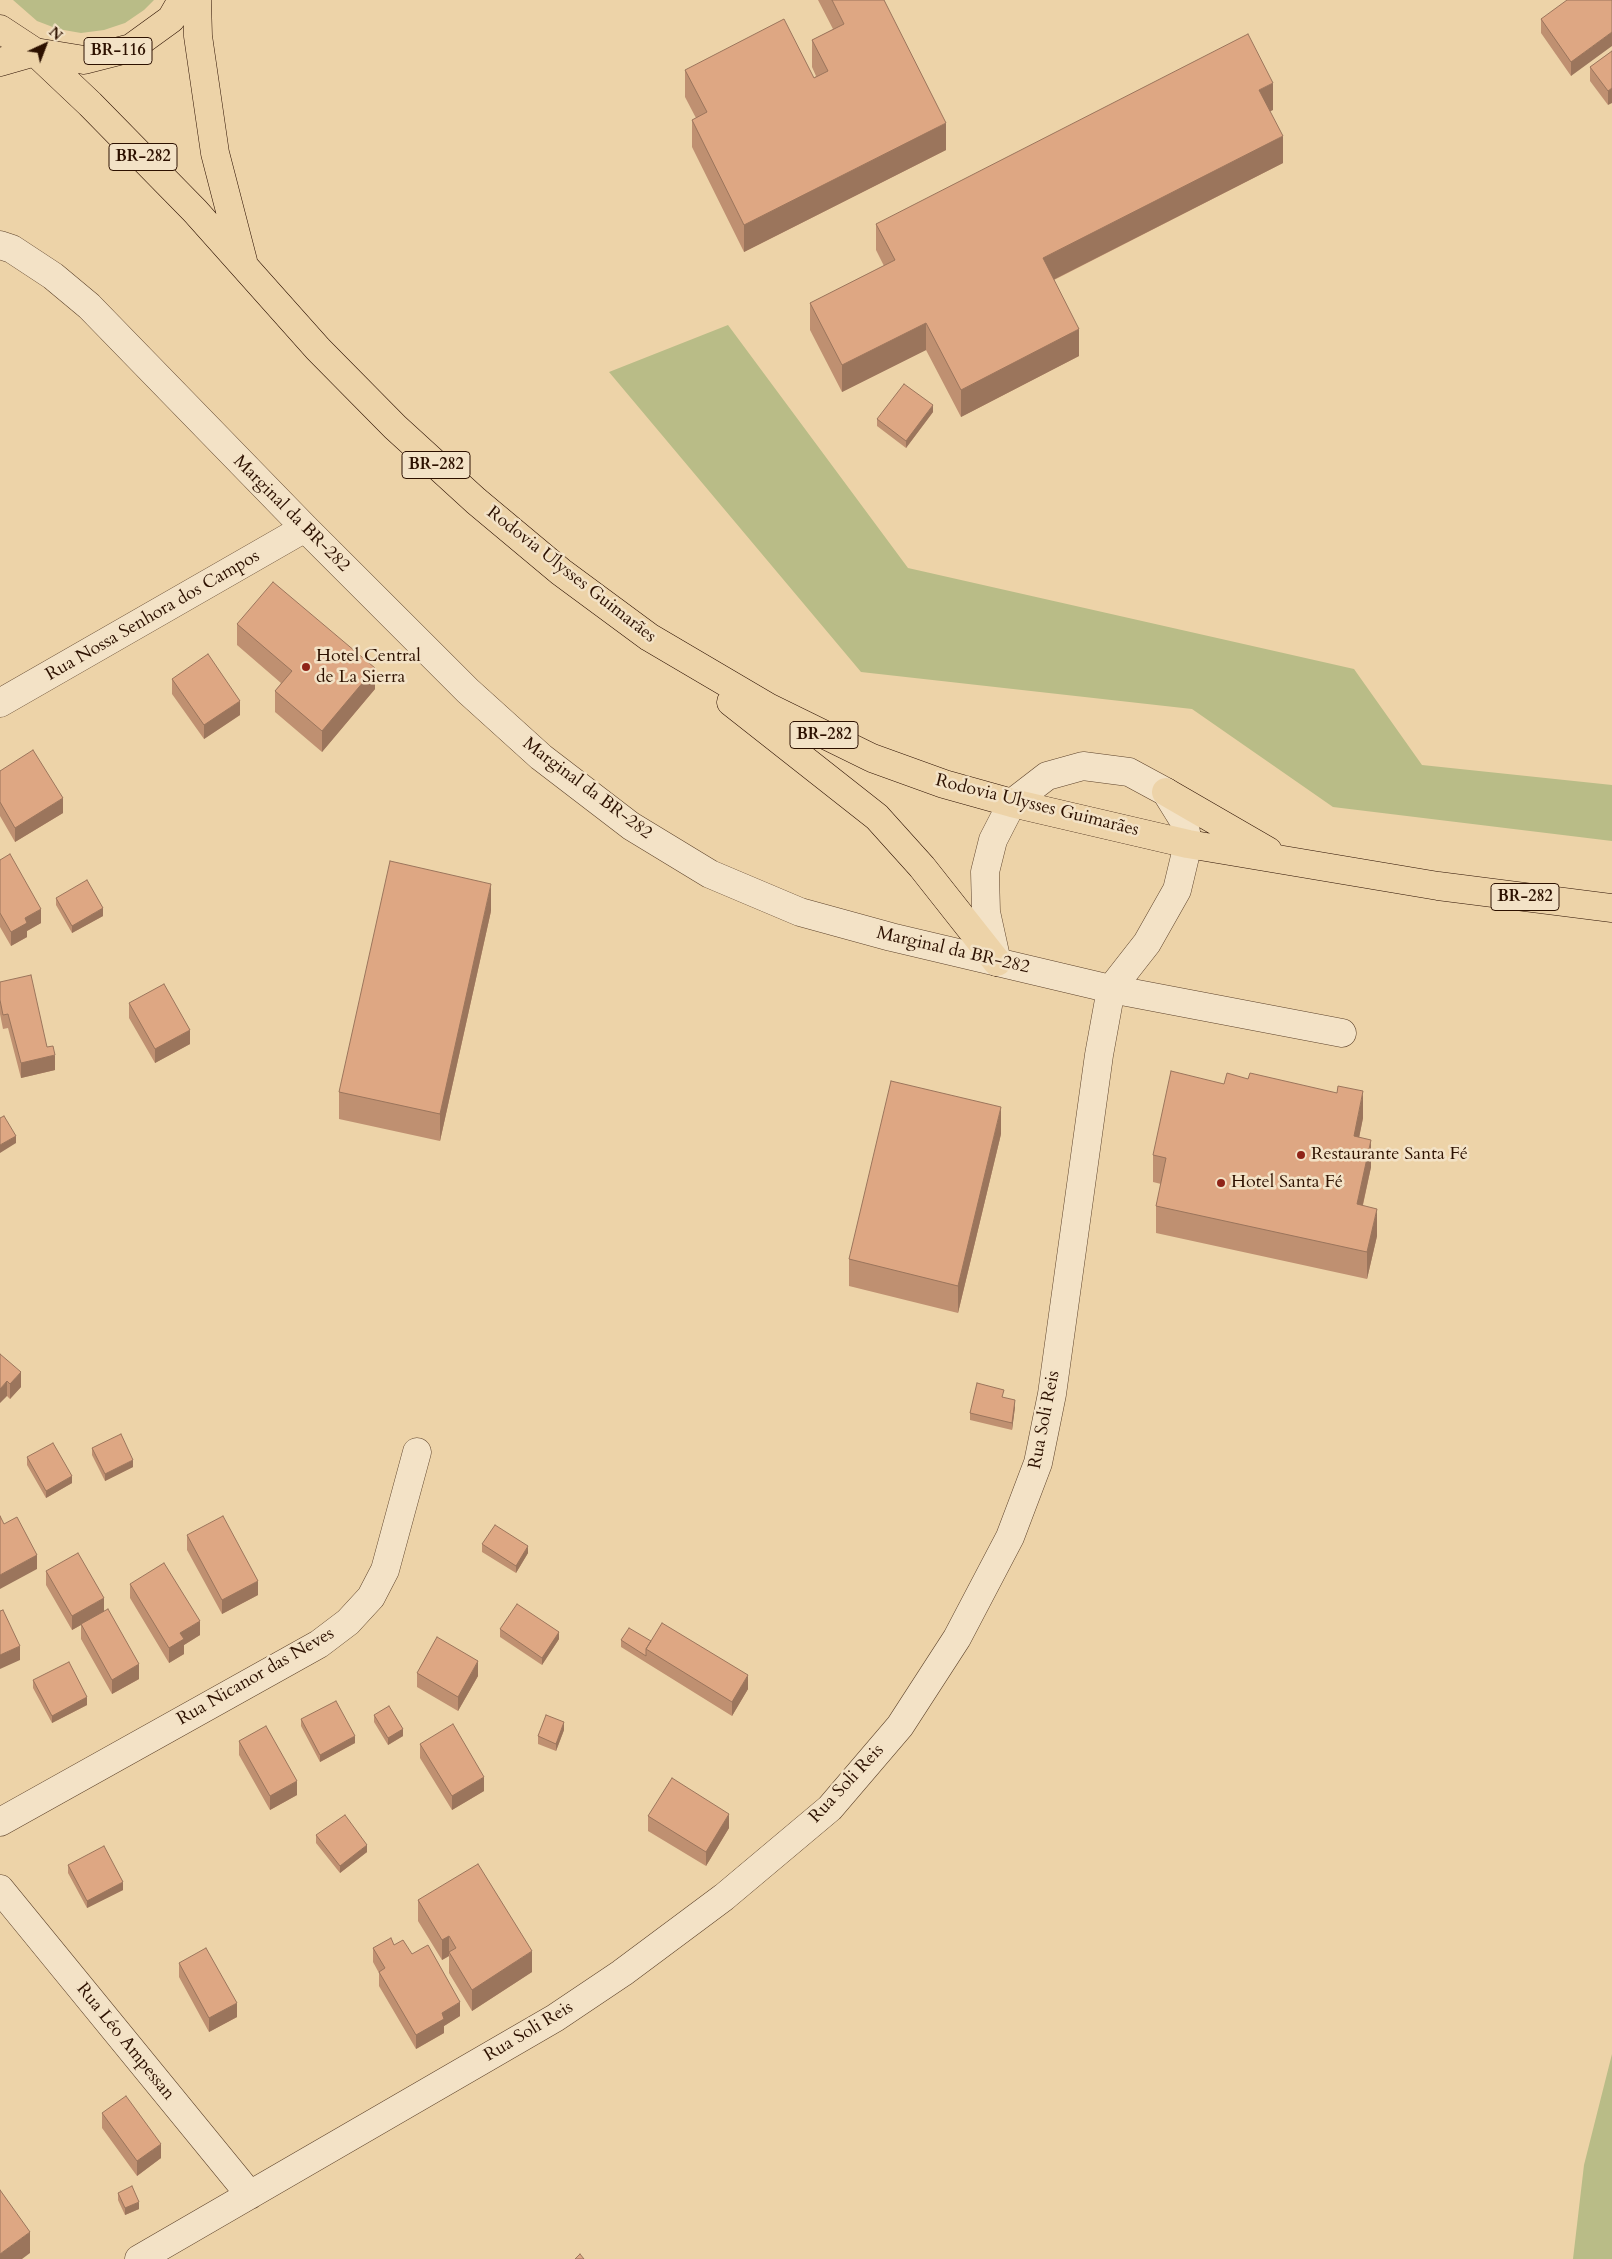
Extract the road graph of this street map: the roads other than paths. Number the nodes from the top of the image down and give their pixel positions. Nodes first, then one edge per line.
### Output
1 (182, 0) edge
2 (197, 0) edge
3 (0, 29) edge
4 (35, 52) junction
5 (0, 62) edge
6 (0, 245) edge
7 (245, 268) junction
8 (305, 528) junction
9 (649, 637) junction
10 (0, 703) edge
11 (1166, 792) junction
12 (1012, 803) junction
13 (1188, 844) junction
14 (1284, 860) junction
15 (1612, 908) edge
16 (997, 962) junction
17 (1111, 989) junction
18 (1342, 1033) dead end
19 (417, 1452) dead end
20 (0, 1822) edge
21 (0, 1889) edge
22 (250, 2195) junction
23 (139, 2259) edge

1 - 4 highway, BR-116
2 - 7 highway, Rodovia Ulysses Guimarães / BR-282
3 - 4 highway, Rodovia Ulysses Guimarães / BR-282
4 - 5 highway, BR-116
4 - 7 highway, Rodovia Ulysses Guimarães / BR-282
6 - 8 street, Marginal da BR-282
7 - 9 highway, Rodovia Ulysses Guimarães / BR-282
8 - 10 street, Rua Nossa Senhora dos Campos
8 - 16 street, Marginal da BR-282
9 - 12 highway, Rodovia Ulysses Guimarães / BR-282
9 - 16 highway
11 - 12 street
11 - 13 street
11 - 14 highway
12 - 13 highway, Rodovia Ulysses Guimarães / BR-282
12 - 16 street
13 - 14 highway, Rodovia Ulysses Guimarães / BR-282
13 - 17 street
14 - 15 highway, Rodovia Ulysses Guimarães / BR-282
16 - 17 street, Marginal da BR-282
17 - 18 street, Marginal da BR-282
17 - 22 street, Rua Soli Reis
19 - 20 street, Rua Nicanor das Neves
21 - 22 street, Rua Léo Ampessan
22 - 23 street, Rua Soli Reis

